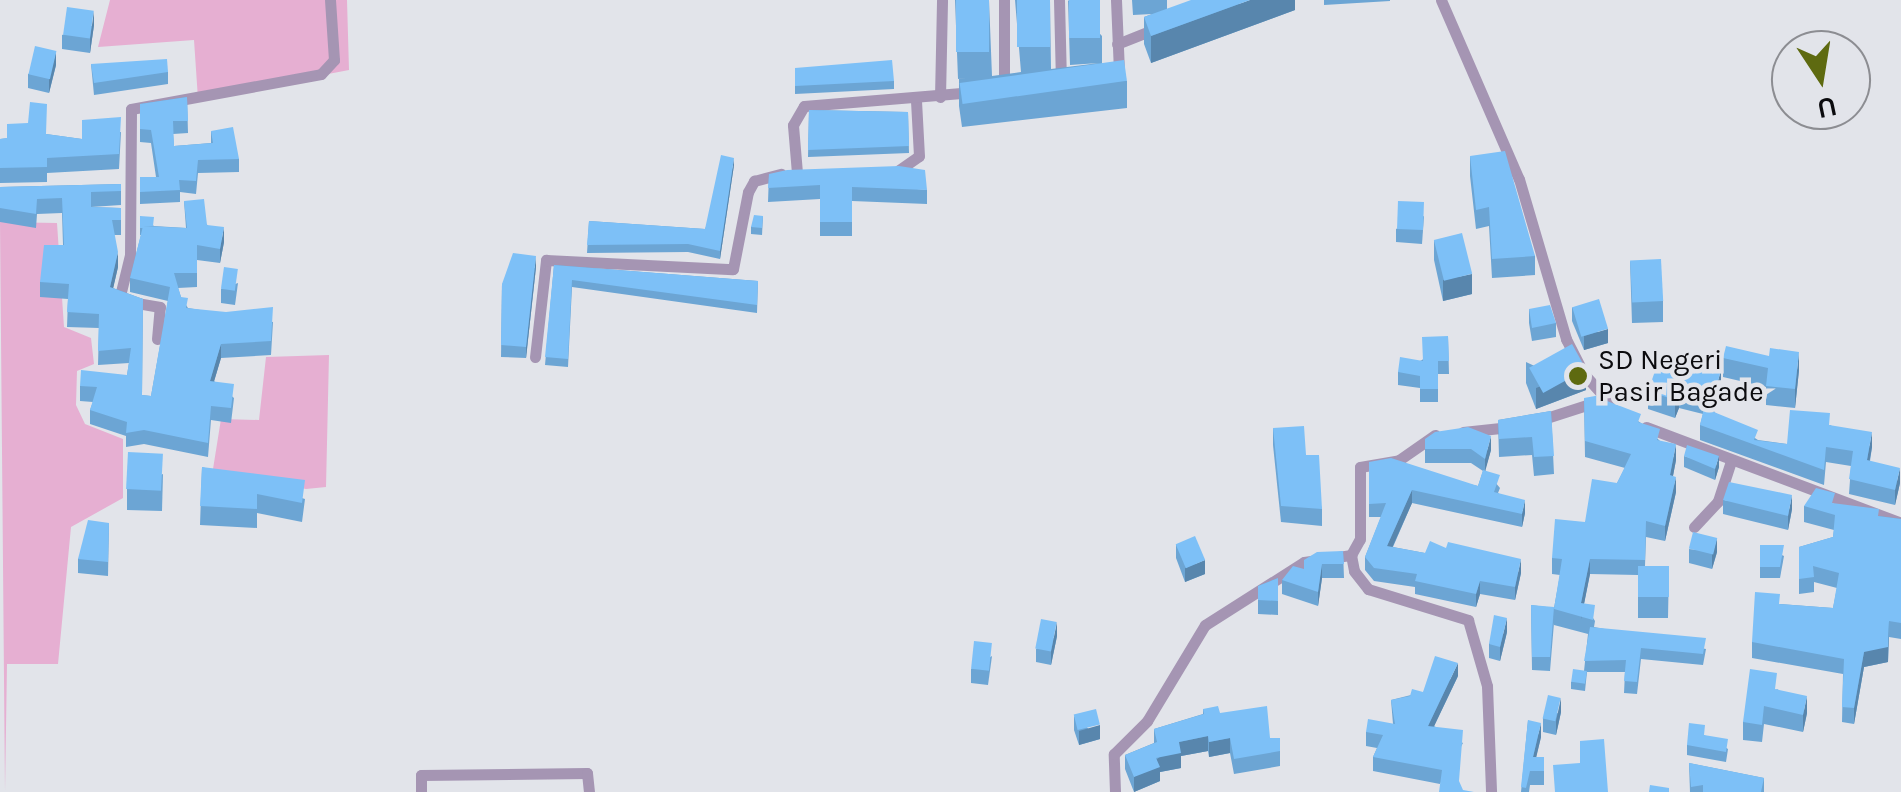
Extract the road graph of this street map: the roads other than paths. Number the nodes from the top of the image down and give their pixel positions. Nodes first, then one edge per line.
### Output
1 (330, 0) edge
2 (942, 0) edge
3 (1004, 0) edge
4 (1059, 0) edge
5 (1116, 0) edge
6 (1441, 0) edge
7 (1170, 22) edge
8 (1118, 44) junction
9 (1110, 76) edge
10 (1078, 79) edge
11 (1061, 80) junction
12 (1042, 83) edge
13 (1023, 85) edge
14 (1004, 88) junction
15 (940, 97) junction
16 (916, 100) junction
17 (875, 171) edge
18 (816, 172) edge
19 (797, 173) junction
20 (116, 189) edge
21 (130, 189) junction
22 (157, 339) edge
23 (534, 358) dead end
24 (1604, 398) junction
25 (1730, 463) junction
26 (1901, 523) edge
27 (1694, 527) dead end
28 (1351, 555) junction
29 (421, 792) edge
30 (588, 792) edge
31 (1115, 792) edge
32 (1491, 792) edge

1 - 21 street
2 - 15 street
3 - 14 street
4 - 11 street
5 - 8 street
6 - 24 street
7 - 8 street
8 - 9 street
10 - 11 street
11 - 12 street
13 - 14 street
14 - 15 street
15 - 16 street
16 - 17 street
16 - 19 street
18 - 19 street
19 - 23 street
20 - 21 street
21 - 22 street
24 - 25 street
24 - 28 street
25 - 26 street
25 - 27 street
28 - 31 street
28 - 32 street
29 - 30 street

